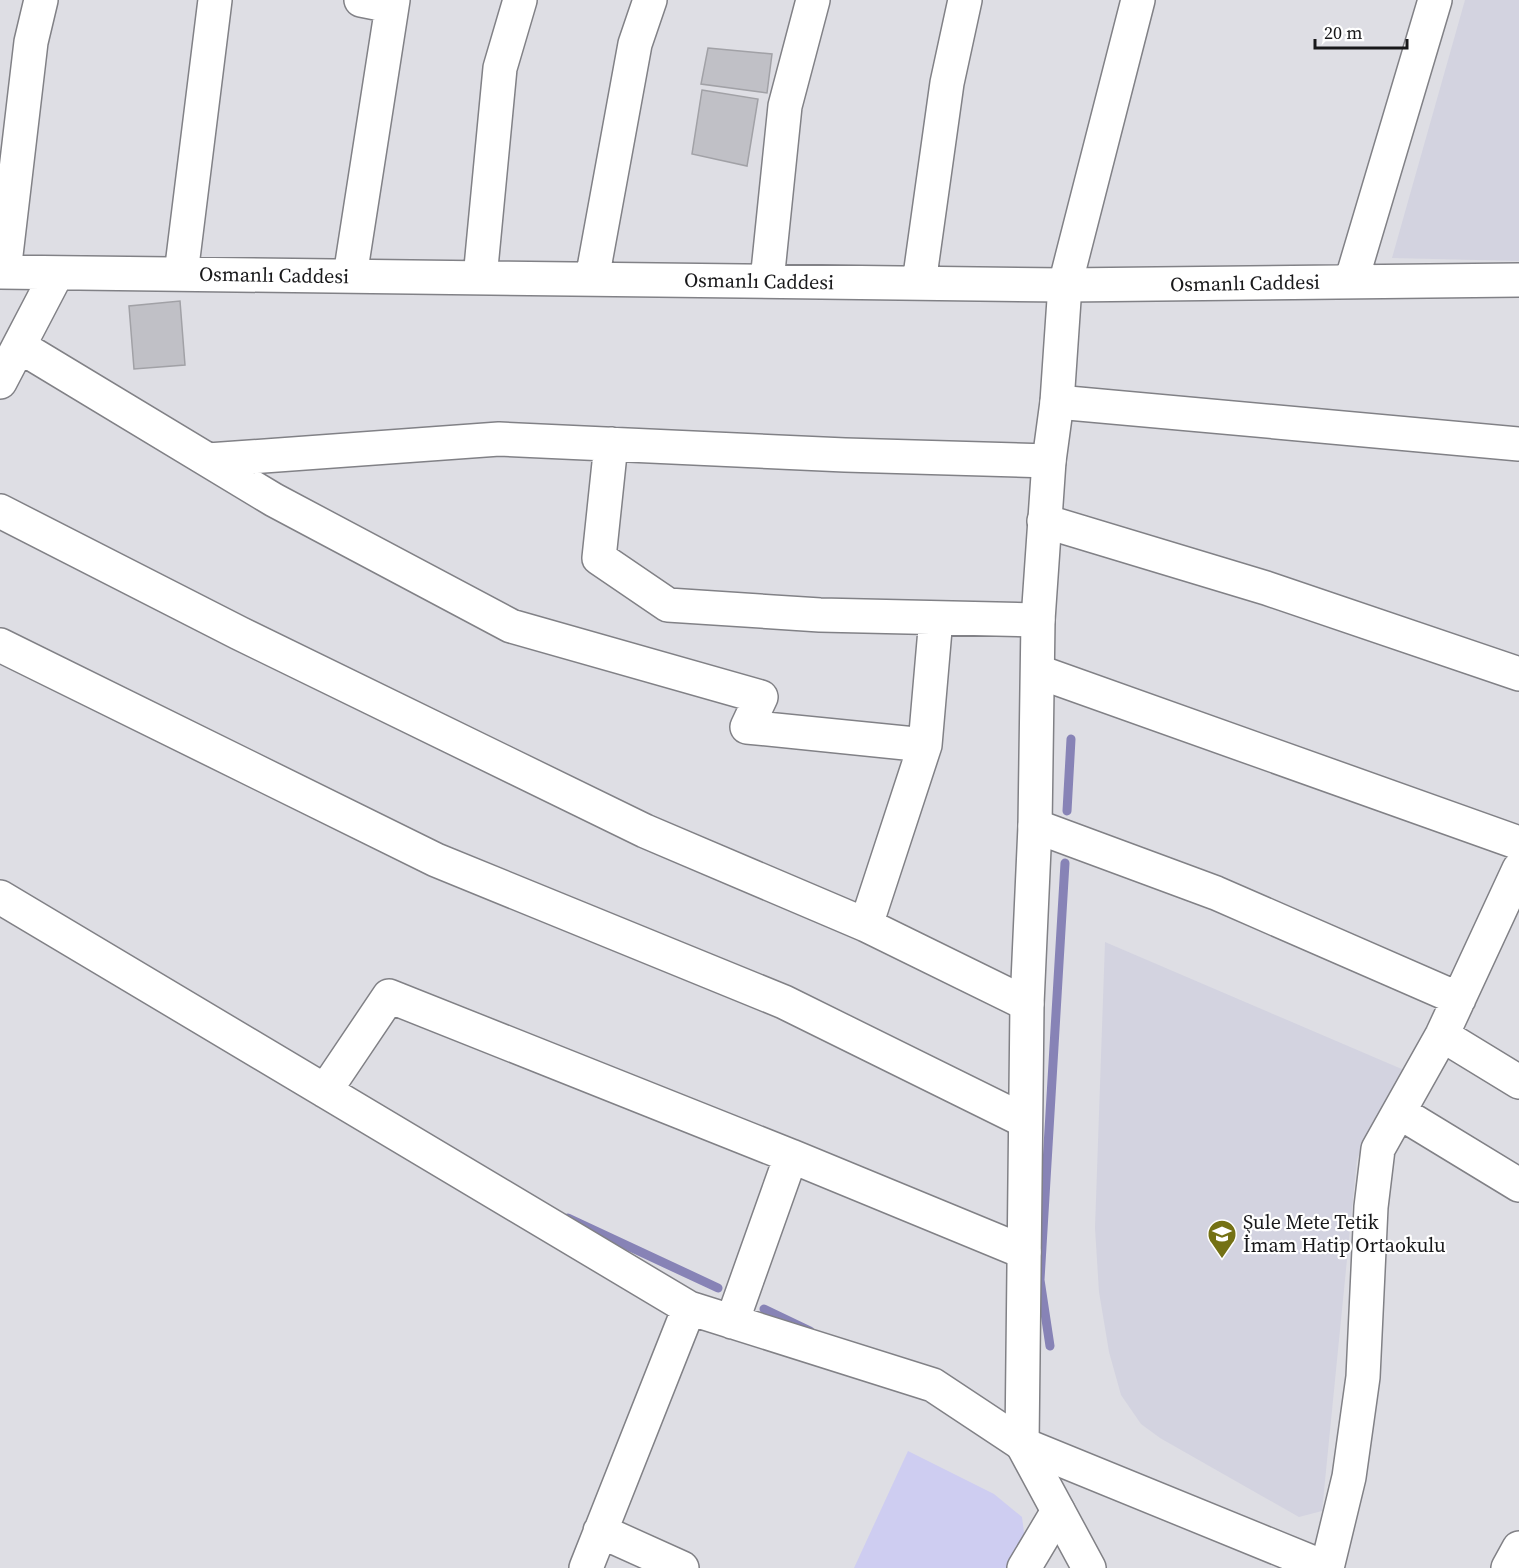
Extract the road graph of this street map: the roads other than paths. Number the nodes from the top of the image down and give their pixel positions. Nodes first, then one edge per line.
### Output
1 (41, 0) edge
2 (215, 0) edge
3 (520, 0) edge
4 (650, 0) edge
5 (813, 0) edge
6 (965, 0) edge
7 (1138, 0) edge
8 (1435, 0) edge
9 (382, 2) edge
10 (14, 60) edge
11 (7, 187) edge
12 (2, 272) edge
13 (57, 273) junction
14 (181, 274) junction
15 (350, 276) junction
16 (480, 278) junction
17 (592, 279) junction
18 (1519, 280) edge
19 (767, 281) junction
20 (1352, 282) junction
21 (919, 283) junction
22 (1065, 285) junction
23 (19, 346) junction
24 (0, 382) edge
25 (1056, 402) junction
26 (610, 444) junction
27 (1519, 444) edge
28 (208, 460) junction
29 (1049, 461) junction
30 (0, 511) edge
31 (1044, 521) junction
32 (936, 618) junction
33 (1038, 620) junction
34 (0, 645) edge
35 (1039, 672) junction
36 (1519, 674) edge
37 (925, 745) junction
38 (1035, 826) junction
39 (1519, 843) edge
40 (1519, 869) edge
41 (0, 897) edge
42 (866, 925) junction
43 (1459, 999) junction
44 (1027, 1004) junction
45 (1442, 1035) junction
46 (1519, 1082) edge
47 (325, 1091) junction
48 (1399, 1112) junction
49 (1025, 1121) junction
50 (791, 1156) junction
51 (1519, 1185) edge
52 (1024, 1252) junction
53 (689, 1308) junction
54 (732, 1322) junction
55 (1022, 1444) junction
56 (1058, 1511) junction
57 (600, 1531) junction
58 (1519, 1548) edge
59 (586, 1568) edge
60 (682, 1568) edge
61 (1024, 1568) edge
62 (1089, 1568) edge
63 (1326, 1568) edge
64 (1508, 1568) edge

1 - 10 street
2 - 14 street
3 - 16 street
4 - 17 street
5 - 19 street
6 - 21 street
7 - 22 street
8 - 20 street
9 - 15 street
10 - 11 street
11 - 12 street
12 - 13 street, Osmanlı Caddesi
13 - 14 street, Osmanlı Caddesi
13 - 23 street
14 - 15 street, Osmanlı Caddesi
15 - 16 street, Osmanlı Caddesi
16 - 17 street, Osmanlı Caddesi
17 - 19 street, Osmanlı Caddesi
18 - 20 street, Osmanlı Caddesi
19 - 21 street, Osmanlı Caddesi
20 - 22 street, Osmanlı Caddesi
21 - 22 street, Osmanlı Caddesi
22 - 25 street
23 - 24 street
23 - 28 street
25 - 27 street
25 - 29 street
26 - 28 street
26 - 29 street
26 - 32 street
28 - 37 street
29 - 31 street
30 - 42 street
31 - 33 street
31 - 36 street
32 - 33 street
32 - 37 street
33 - 35 street
34 - 49 street
35 - 38 street
35 - 39 street
37 - 42 street
38 - 43 street
38 - 44 street
40 - 43 street
41 - 47 street
42 - 44 street
43 - 45 street
44 - 49 street
45 - 46 street
45 - 48 street
47 - 50 street
47 - 53 street
48 - 51 street
48 - 63 street
49 - 52 street
50 - 52 street
50 - 54 street
52 - 55 street
53 - 54 street
53 - 57 street
54 - 55 street
55 - 56 street
55 - 63 street
56 - 61 street
56 - 62 street
57 - 59 street
57 - 60 street
58 - 64 street

